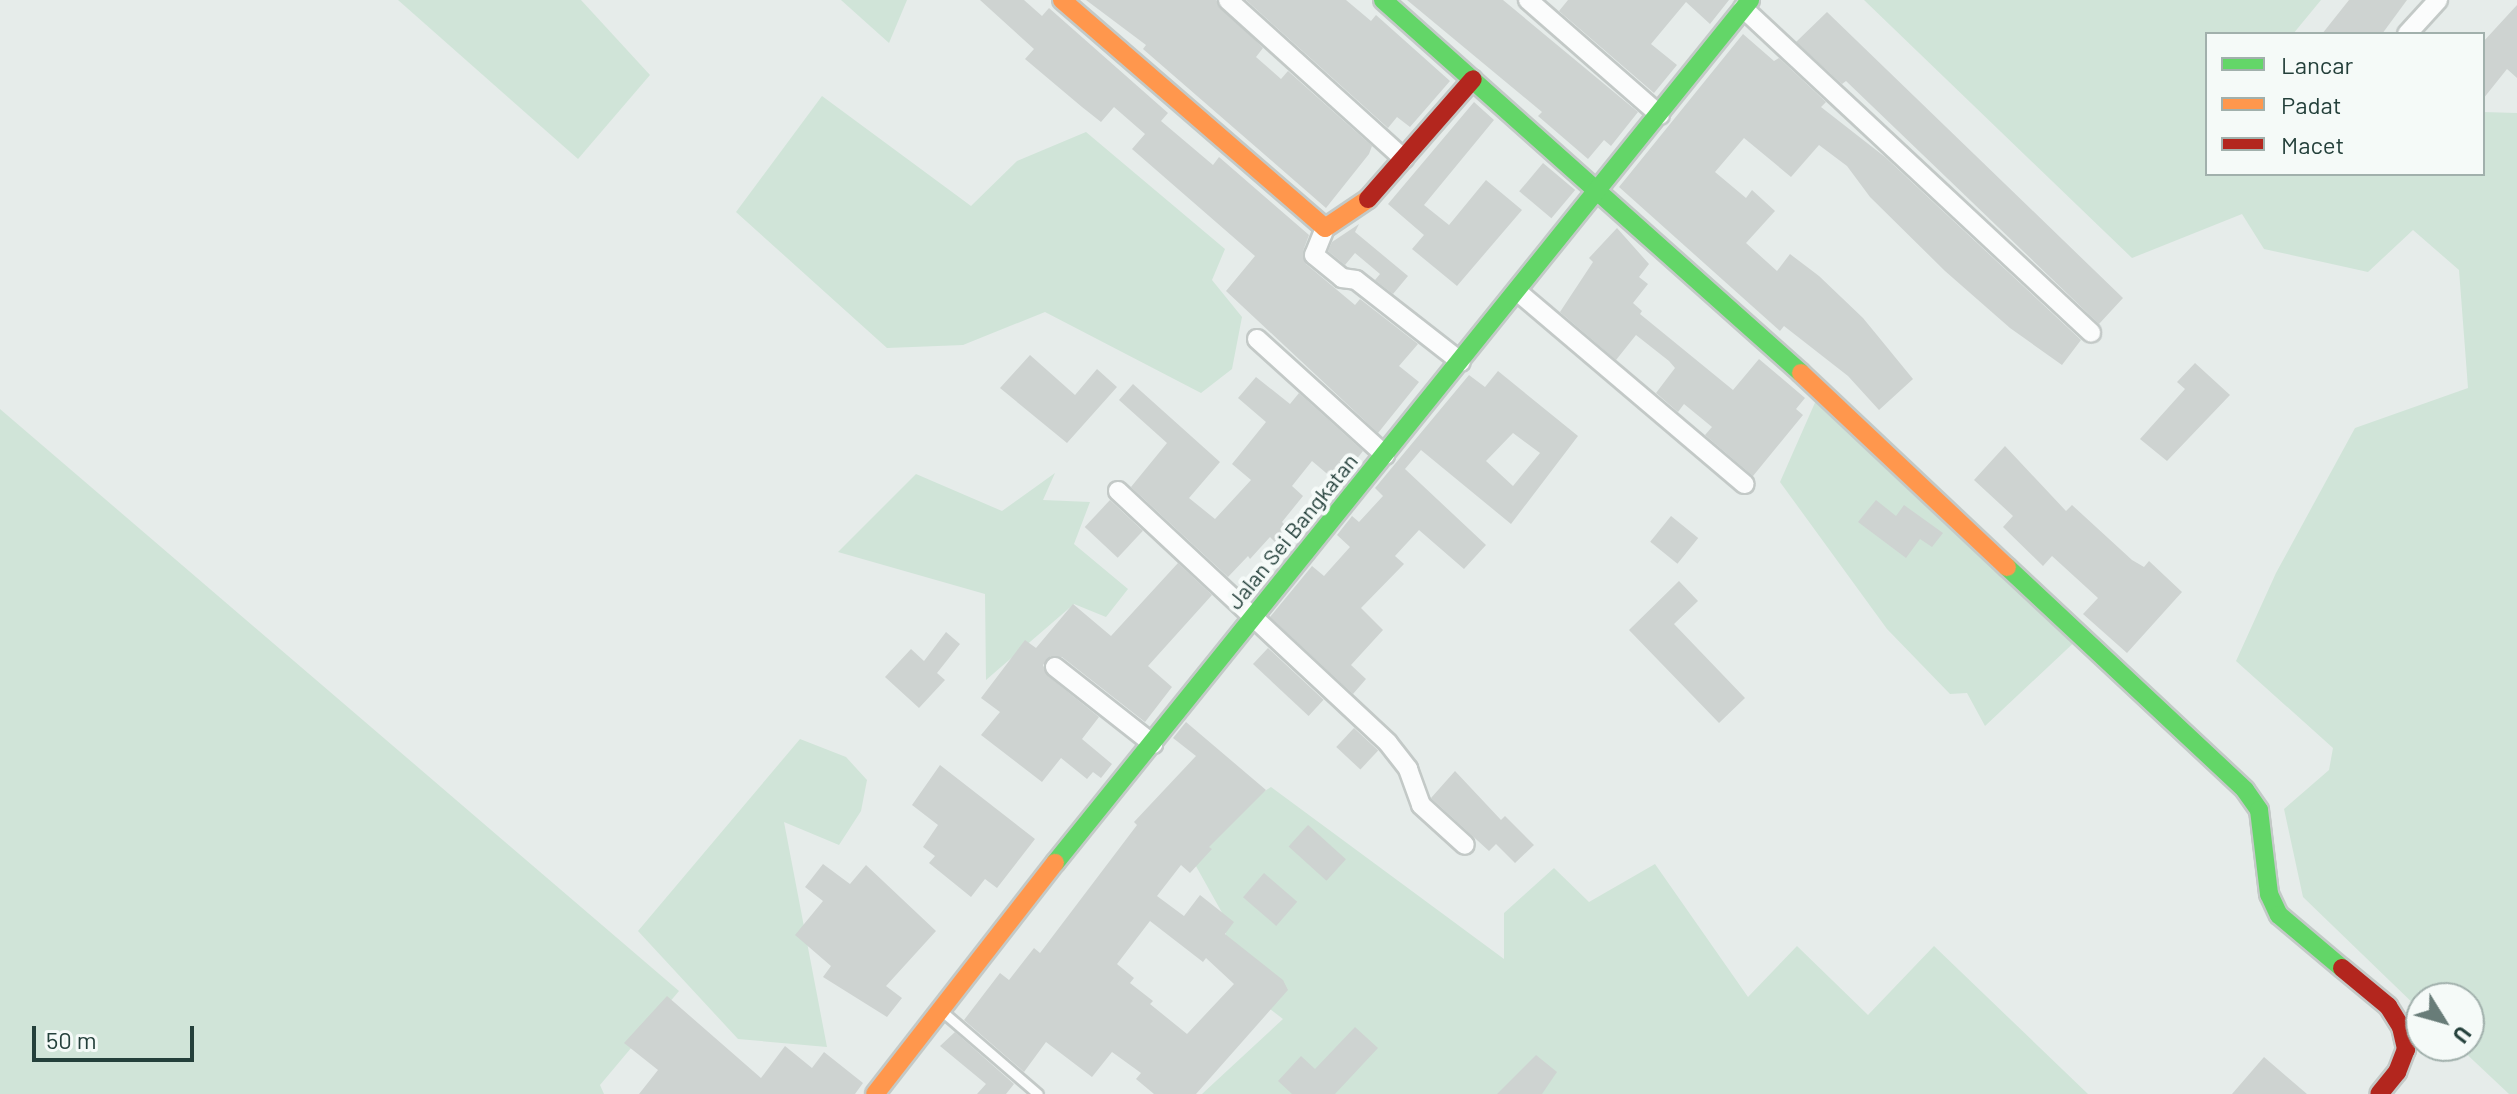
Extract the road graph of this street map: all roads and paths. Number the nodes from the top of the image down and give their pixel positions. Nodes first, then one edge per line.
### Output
1 (1062, 0) edge
2 (1228, 0) edge
3 (1383, 0) edge
4 (1528, 0) edge
5 (2438, 0) edge
6 (1746, 4) edge
7 (2409, 32) edge
8 (1473, 79) junction
9 (1660, 115) junction
10 (1404, 159) junction
11 (1600, 190) junction
12 (1325, 228) junction
13 (1518, 292) junction
14 (2091, 333) dead end
15 (1257, 339) dead end
16 (1461, 362) junction
17 (1385, 455) junction
18 (1744, 484) dead end
19 (1118, 491) dead end
20 (1254, 617) junction
21 (1055, 667) dead end
22 (1153, 744) junction
23 (1465, 845) dead end
24 (943, 1012) junction
25 (875, 1094) edge
26 (1038, 1094) edge
27 (2379, 1094) edge

1 - 12 street
2 - 10 street
3 - 8 street
4 - 9 street
5 - 7 street
6 - 9 street, Jalan Sei Bangkatan
6 - 14 street
8 - 10 street
8 - 11 street
9 - 11 street, Jalan Sei Bangkatan
10 - 12 street
11 - 13 street, Jalan Sei Bangkatan
11 - 27 street
12 - 16 street
13 - 16 street, Jalan Sei Bangkatan
13 - 18 street
15 - 17 street
16 - 17 street, Jalan Sei Bangkatan
17 - 20 street, Jalan Sei Bangkatan
19 - 20 street
20 - 22 street, Jalan Sei Bangkatan
20 - 23 street
21 - 22 street
22 - 24 street, Jalan Sei Bangkatan
24 - 25 street, Jalan Sei Bangkatan
24 - 26 lane

